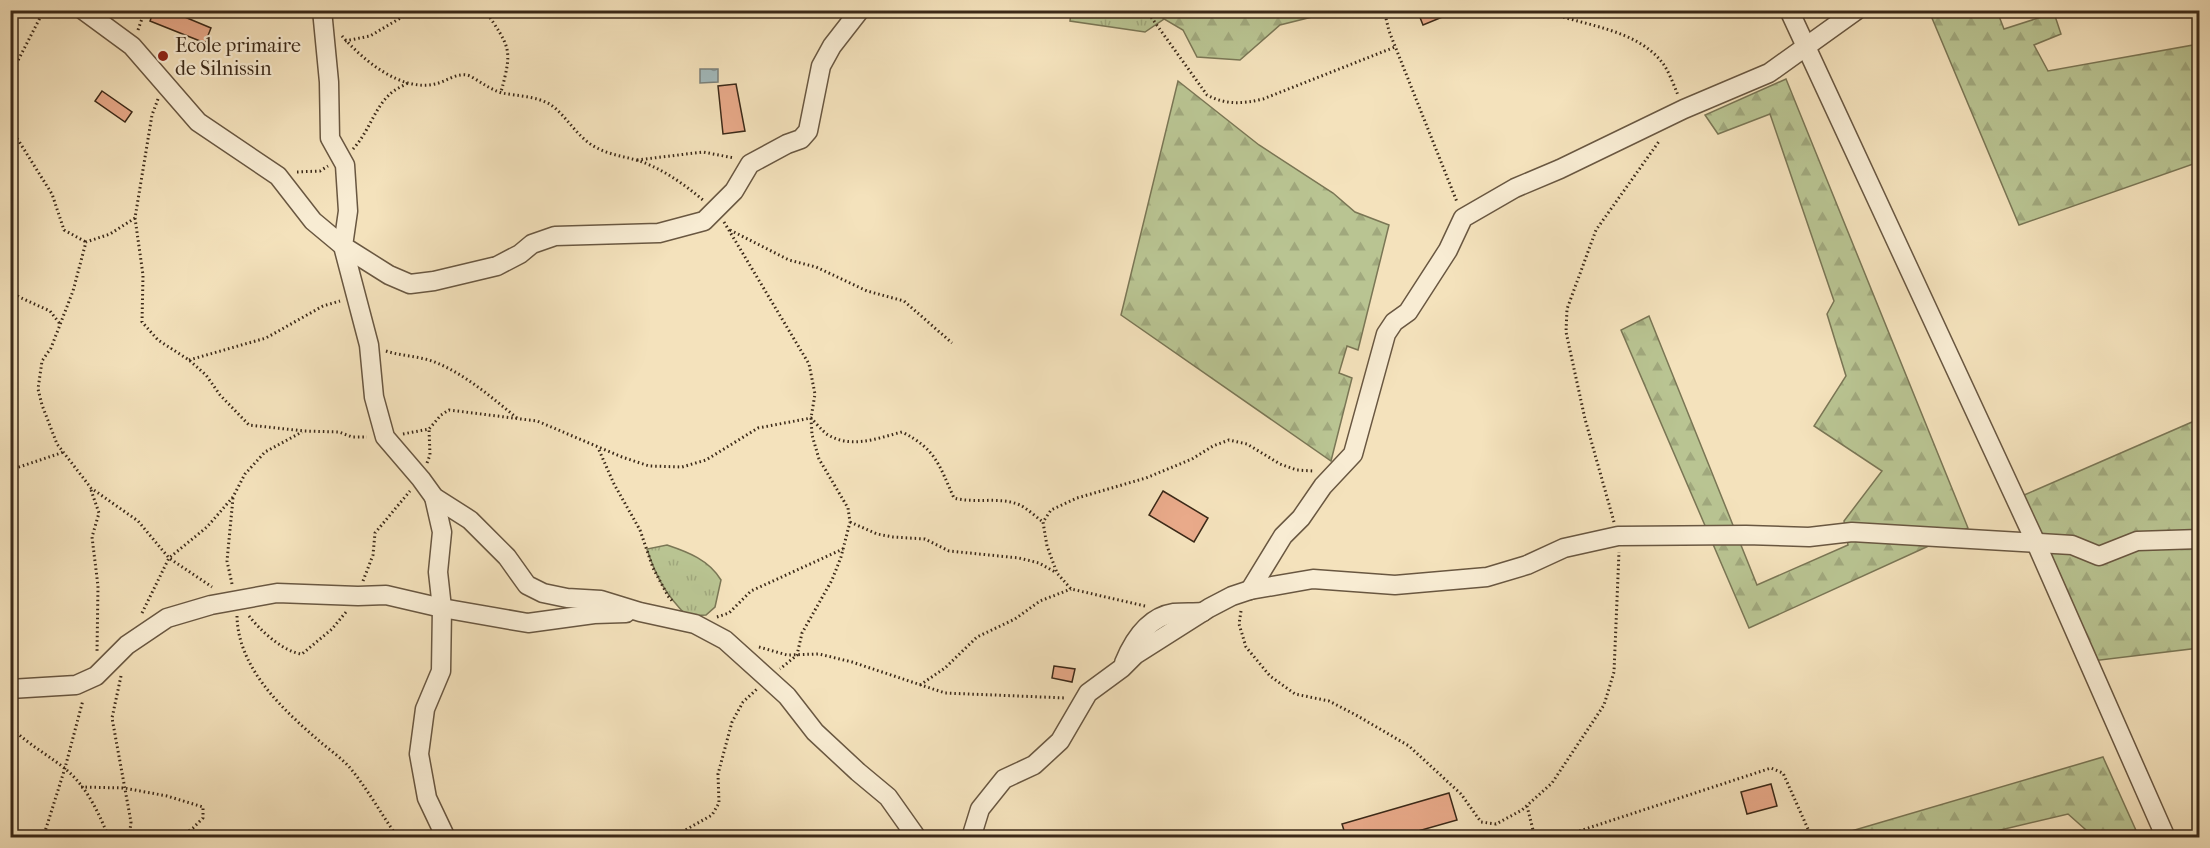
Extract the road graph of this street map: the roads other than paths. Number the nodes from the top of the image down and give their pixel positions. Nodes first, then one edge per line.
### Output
1 (83, 10) edge
2 (322, 10) edge
3 (860, 10) edge
4 (1789, 10) edge
5 (1857, 10) edge
6 (1805, 47) junction
7 (343, 246) junction
8 (434, 496) junction
9 (2199, 539) edge
10 (2036, 543) junction
11 (1250, 590) junction
12 (442, 608) junction
13 (640, 612) junction
14 (1203, 612) junction
15 (1122, 668) junction
16 (10, 689) edge
17 (446, 837) edge
18 (917, 837) edge
19 (971, 837) edge
20 (2166, 837) edge

1 - 7 street
2 - 7 street
3 - 7 street
4 - 6 street
5 - 6 street
6 - 10 street
6 - 11 street
7 - 8 street
8 - 12 street
8 - 13 street
9 - 10 street
10 - 11 street
10 - 20 street
11 - 14 street
12 - 13 street
12 - 16 street
12 - 17 street
13 - 18 street
14 - 15 street
14 - 15 street
15 - 19 street

